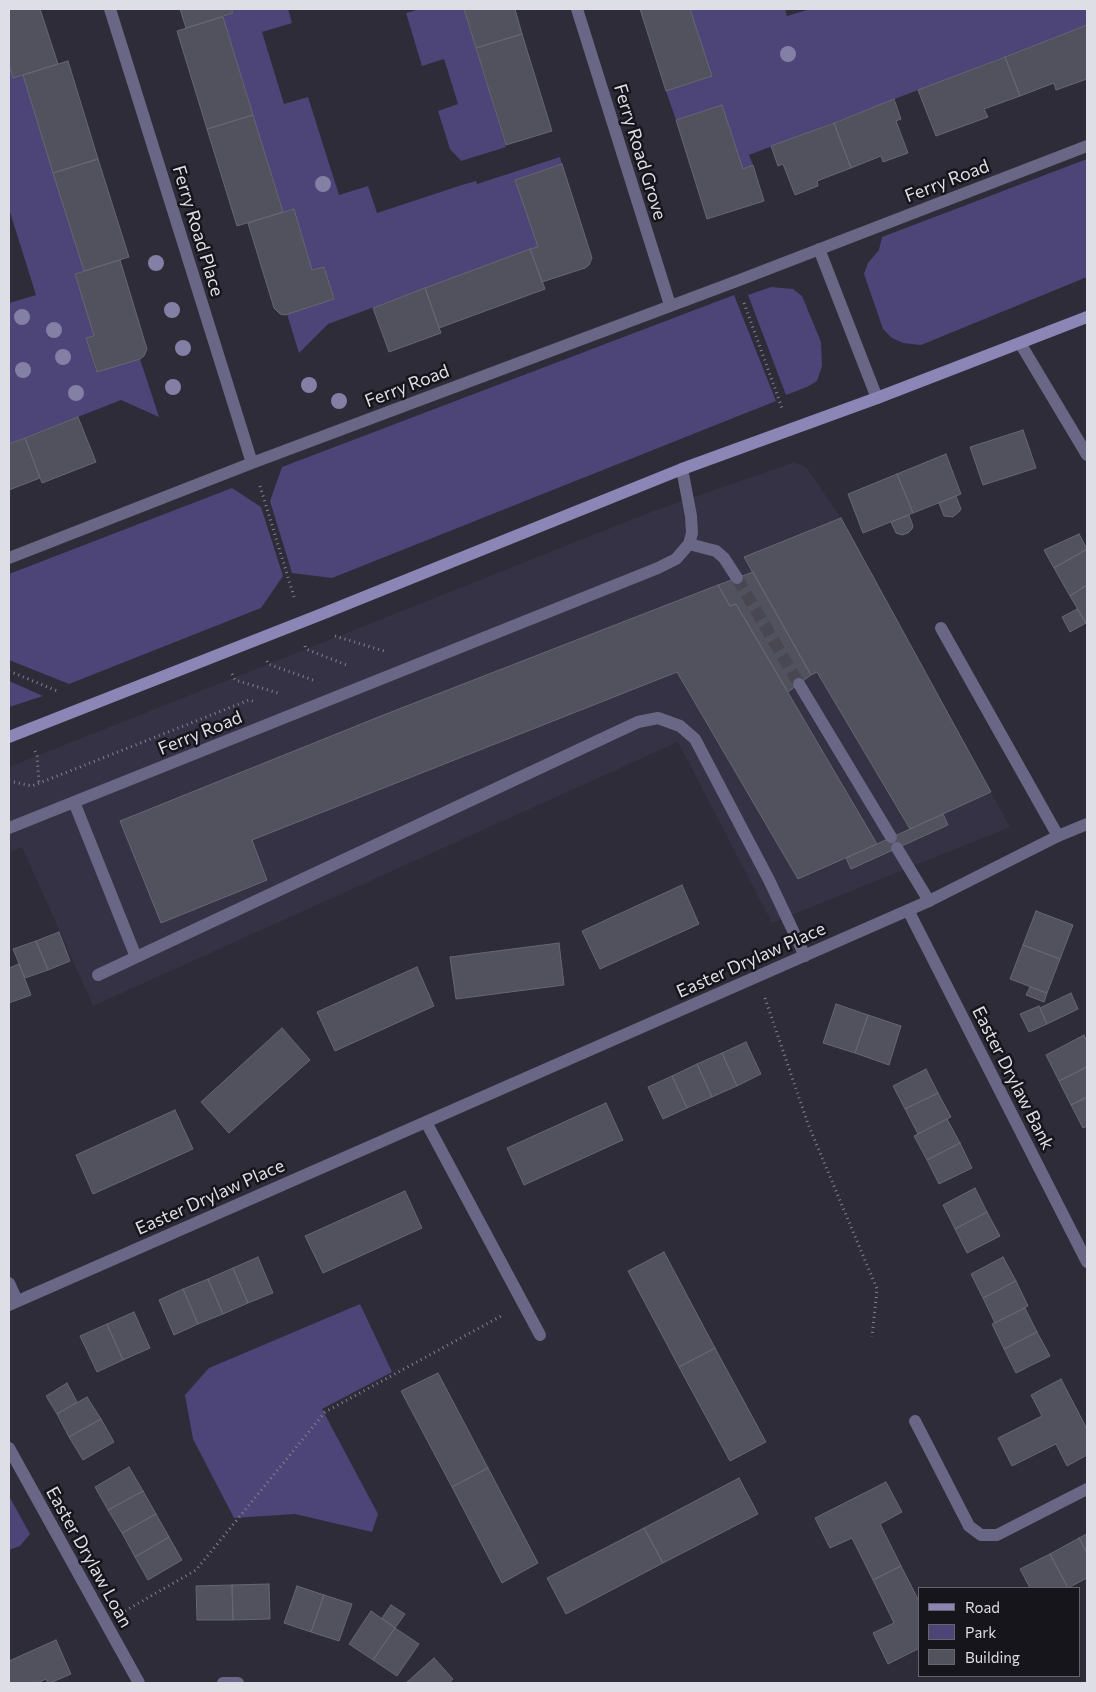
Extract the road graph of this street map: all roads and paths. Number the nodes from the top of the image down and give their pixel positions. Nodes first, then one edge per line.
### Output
1 (110, 9) edge
2 (577, 9) edge
3 (1087, 146) edge
4 (819, 249) junction
5 (737, 281) junction
6 (670, 305) junction
7 (1087, 317) edge
8 (1020, 343) junction
9 (877, 398) junction
10 (790, 430) junction
11 (1087, 455) edge
12 (252, 463) junction
13 (682, 469) junction
14 (689, 544) junction
15 (9, 558) edge
16 (737, 578) tunnel mouth
17 (322, 614) junction
18 (302, 622) junction
19 (941, 628) dead end
20 (306, 649) dead end
21 (224, 652) junction
22 (392, 653) dead end
23 (268, 664) dead end
24 (354, 668) dead end
25 (9, 671) edge
26 (319, 682) dead end
27 (799, 684) tunnel mouth
28 (286, 696) dead end
29 (90, 705) junction
30 (9, 737) edge
31 (37, 756) dead end
32 (39, 783) dead end
33 (74, 802) junction
34 (1087, 824) edge
35 (9, 828) edge
36 (1058, 836) junction
37 (929, 902) junction
38 (908, 910) junction
39 (805, 956) junction
40 (136, 957) junction
41 (98, 975) dead end
42 (758, 976) junction
43 (426, 1122) junction
44 (1087, 1262) edge
45 (9, 1283) edge
46 (13, 1303) edge
47 (523, 1303) junction
48 (540, 1335) dead end
49 (872, 1337) dead end
50 (915, 1421) dead end
51 (9, 1448) edge
52 (1087, 1489) edge
53 (106, 1623) junction
54 (139, 1683) edge
55 (224, 1683) edge
56 (238, 1683) edge

1 - 12 street, Ferry Road Place
2 - 6 street, Ferry Road Grove
3 - 4 street, Ferry Road
4 - 5 street, Ferry Road
4 - 9 street
5 - 6 street, Ferry Road
5 - 10 path
6 - 12 street, Ferry Road
7 - 8 main road
8 - 9 main road
8 - 11 street
9 - 10 main road
10 - 13 main road
12 - 15 street, Ferry Road
12 - 18 path
13 - 14 street
13 - 17 main road
14 - 16 street
14 - 33 street, Ferry Road
17 - 18 main road
17 - 22 path
18 - 21 main road
19 - 36 street
20 - 24 path
21 - 28 path
21 - 29 main road
23 - 26 path
25 - 29 path
27 - 37 street
29 - 30 main road
31 - 32 path
33 - 35 street, Ferry Road
33 - 40 street
34 - 36 street, Easter Drylaw Place
36 - 37 street, Easter Drylaw Place
37 - 38 street, Easter Drylaw Place
38 - 39 street, Easter Drylaw Place
38 - 44 street, Easter Drylaw Bank
39 - 40 street
39 - 42 street, Easter Drylaw Place
40 - 41 street
42 - 43 street, Easter Drylaw Place
42 - 49 path
43 - 46 street, Easter Drylaw Place
43 - 47 street
45 - 46 street
47 - 48 street
47 - 53 path
50 - 52 street
51 - 53 street, Easter Drylaw Loan
53 - 54 street, Easter Drylaw Loan
55 - 56 street

